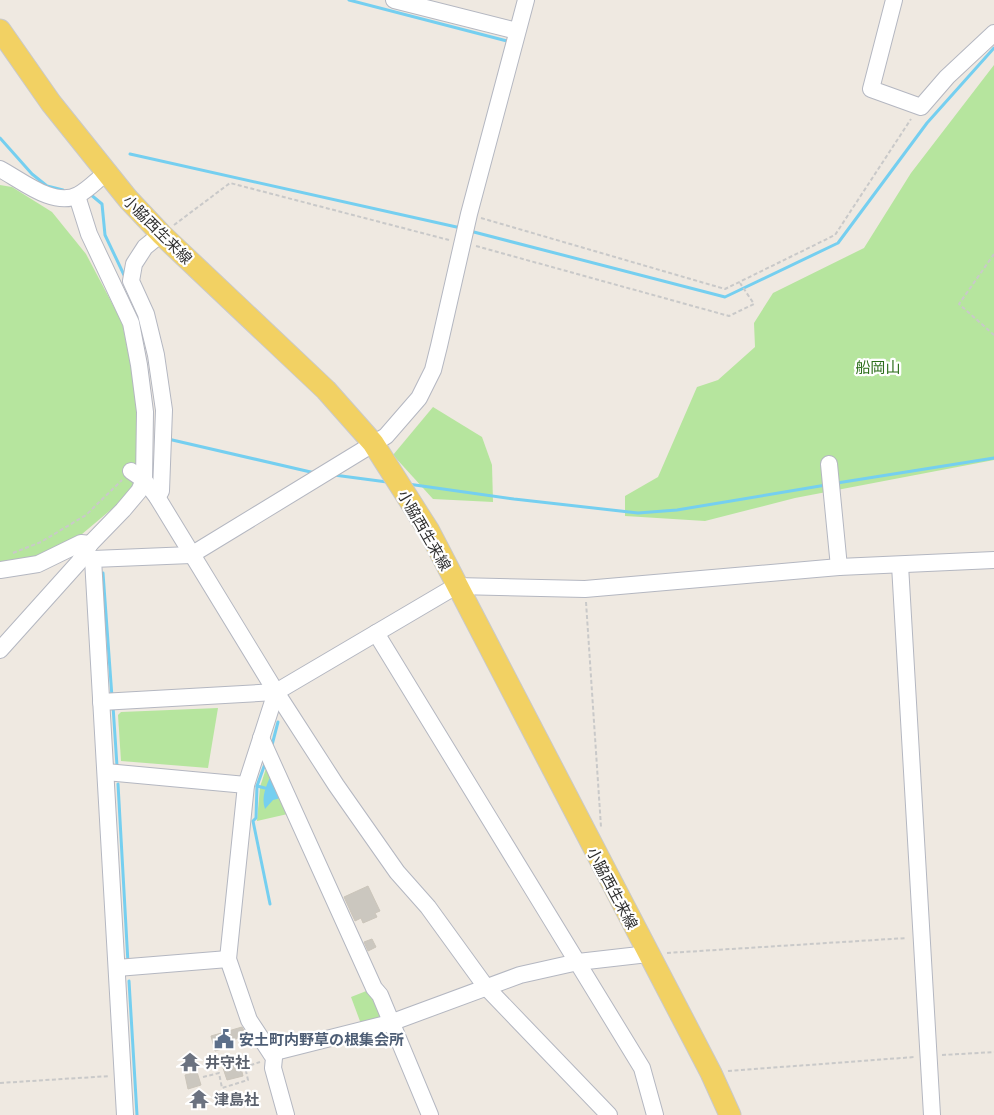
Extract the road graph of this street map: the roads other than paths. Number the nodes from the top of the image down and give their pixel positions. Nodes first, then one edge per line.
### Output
1 (394, 0) edge
2 (526, 0) edge
3 (894, 0) edge
4 (0, 30) edge
5 (517, 31) junction
6 (994, 33) edge
7 (0, 169) edge
8 (106, 173) junction
9 (77, 196) junction
10 (161, 234) junction
11 (373, 443) junction
12 (829, 464) dead end
13 (138, 475) junction
14 (157, 497) junction
15 (91, 552) junction
16 (191, 555) junction
17 (994, 560) edge
18 (900, 565) junction
19 (839, 567) junction
20 (0, 570) edge
21 (456, 586) junction
22 (376, 633) junction
23 (0, 650) edge
24 (276, 692) junction
25 (101, 702) junction
26 (261, 738) junction
27 (106, 772) junction
28 (246, 785) junction
29 (648, 954) junction
30 (228, 959) junction
31 (578, 962) junction
32 (117, 968) junction
33 (486, 987) junction
34 (390, 1023) junction
35 (272, 1056) junction
36 (125, 1115) edge
37 (286, 1115) edge
38 (430, 1115) edge
39 (609, 1115) edge
40 (655, 1115) edge
41 (730, 1115) edge
42 (932, 1115) edge

1 - 5 street
2 - 5 street
3 - 6 street
4 - 8 main road, 小脇西生来線
5 - 11 street
7 - 9 street
8 - 9 street
8 - 10 main road, 小脇西生来線
9 - 13 street
10 - 11 main road, 小脇西生来線
10 - 14 street
11 - 16 street
11 - 21 main road, 小脇西生来線
12 - 19 street
13 - 14 street
13 - 15 street
14 - 16 street
15 - 16 street
15 - 20 street
15 - 23 street
15 - 25 street
16 - 24 street
17 - 18 street
18 - 19 street
18 - 42 street
19 - 21 street
21 - 22 street
21 - 29 main road, 小脇西生来線
22 - 24 street
22 - 31 street
24 - 25 street
24 - 26 street
24 - 33 street
25 - 27 street
26 - 28 street
26 - 34 street
27 - 28 street
27 - 32 street
28 - 30 street
29 - 31 street
29 - 41 main road, 小脇西生来線
30 - 32 street
30 - 35 street
31 - 33 street
31 - 40 street
32 - 36 street
33 - 34 street
33 - 39 street
34 - 35 street
34 - 38 street
35 - 37 street

